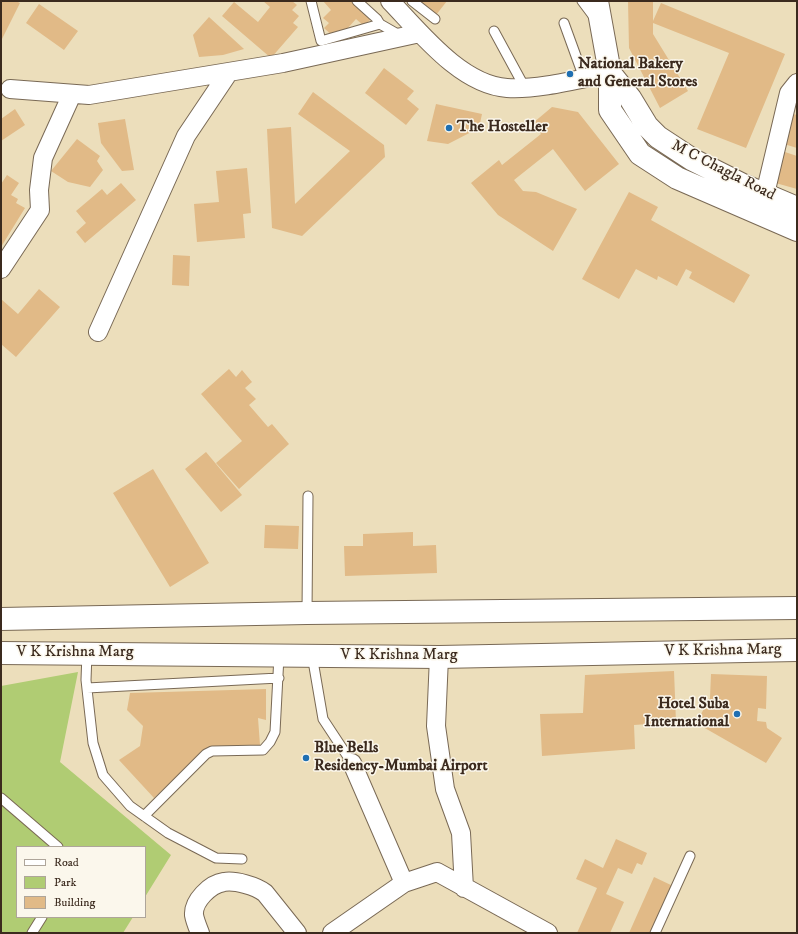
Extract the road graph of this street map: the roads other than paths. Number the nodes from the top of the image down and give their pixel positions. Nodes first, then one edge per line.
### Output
1 (311, 1) edge
2 (357, 1) edge
3 (390, 1) edge
4 (412, 1) edge
5 (582, 1) edge
6 (597, 1) edge
7 (435, 19) dead end
8 (380, 24) junction
9 (564, 24) dead end
10 (602, 28) junction
11 (494, 31) dead end
12 (420, 33) junction
13 (401, 36) junction
14 (229, 72) junction
15 (610, 74) junction
16 (584, 78) junction
17 (797, 84) edge
18 (524, 88) junction
19 (10, 89) dead end
20 (72, 94) junction
21 (740, 194) junction
22 (765, 194) junction
23 (790, 216) edge
24 (1, 269) edge
25 (98, 332) dead end
26 (308, 496) dead end
27 (797, 608) edge
28 (307, 613) junction
29 (1, 619) edge
30 (797, 650) edge
31 (1, 653) edge
32 (87, 653) junction
33 (312, 655) junction
34 (279, 656) junction
35 (439, 657) junction
36 (278, 678) junction
37 (87, 688) junction
38 (352, 763) joint
39 (1, 798) edge
40 (144, 816) junction
41 (57, 846) edge
42 (690, 856) dead end
43 (242, 859) dead end
44 (404, 884) junction
45 (464, 888) junction
46 (41, 918) edge
47 (32, 933) edge
48 (200, 933) edge
49 (296, 933) edge
50 (332, 933) edge
51 (548, 933) edge
52 (656, 933) edge

1 - 8 lane
2 - 8 lane
3 - 12 street
4 - 7 lane
5 - 10 lane
6 - 10 main road, M C Chagla Road
8 - 13 lane
9 - 16 lane
10 - 15 main road, M C Chagla Road
11 - 18 lane
12 - 13 street
12 - 18 street
13 - 14 street
14 - 20 street
14 - 25 street
15 - 16 street
15 - 21 main road, M C Chagla Road
16 - 18 street
17 - 22 street
19 - 20 street
20 - 24 street
21 - 22 main road, M C Chagla Road
21 - 23 main road
22 - 23 main road, M C Chagla Road
26 - 28 lane
27 - 28 main road
28 - 29 main road
30 - 35 main road, V K Krishna Marg
31 - 32 main road, V K Krishna Marg
32 - 34 main road, V K Krishna Marg
32 - 37 lane
33 - 34 main road, V K Krishna Marg
33 - 35 main road, V K Krishna Marg
33 - 38 lane
34 - 36 lane
35 - 45 street
36 - 37 lane
36 - 40 lane
37 - 40 lane
38 - 44 street
39 - 41 lane
40 - 43 lane
42 - 52 lane
44 - 45 street
44 - 50 street
45 - 51 street
46 - 47 lane
48 - 49 street

